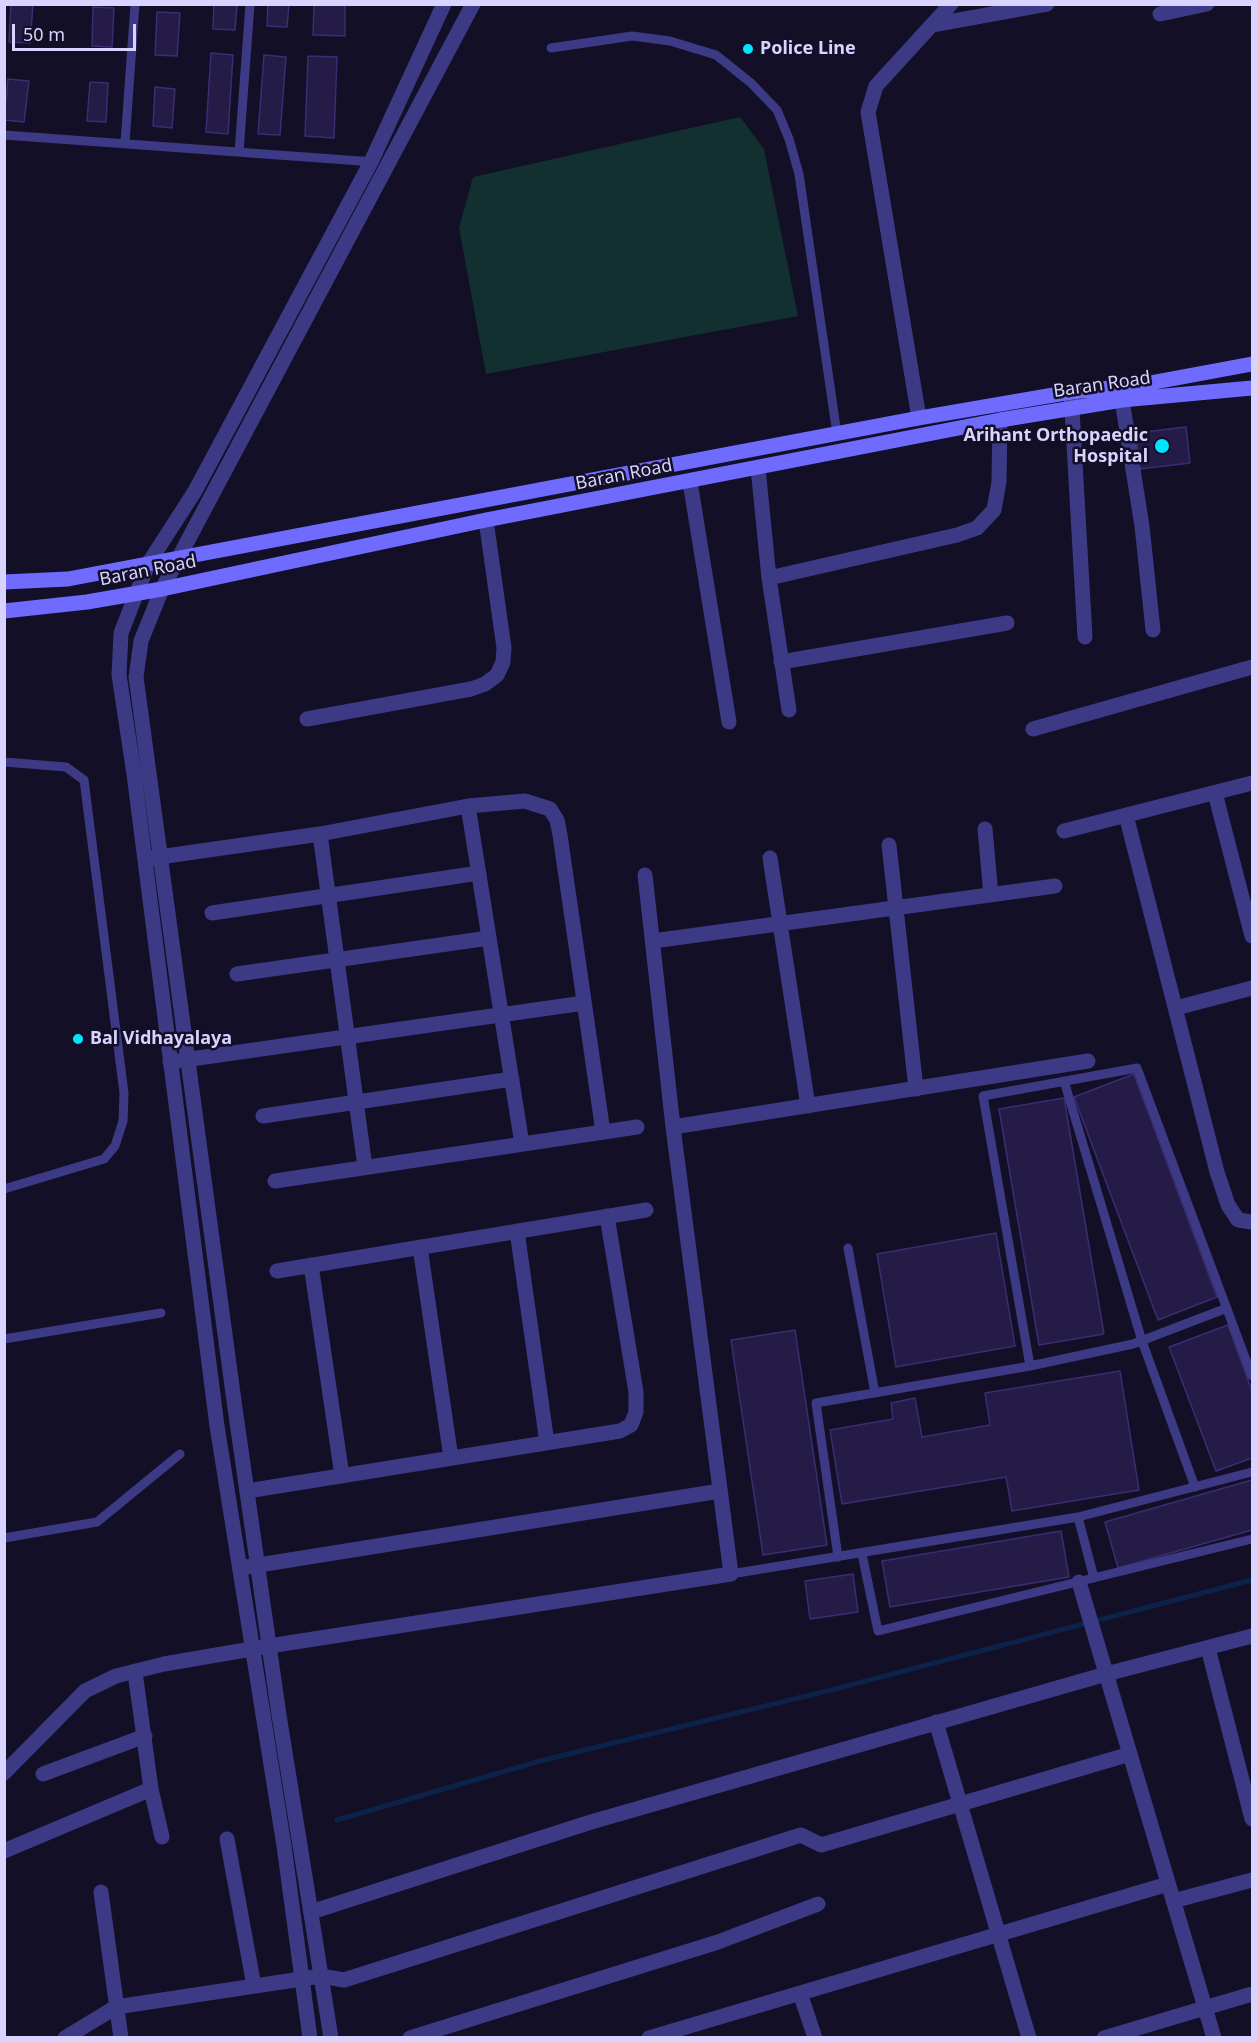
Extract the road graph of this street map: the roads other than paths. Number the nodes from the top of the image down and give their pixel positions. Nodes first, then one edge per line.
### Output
1 (135, 4) edge
2 (250, 4) edge
3 (444, 4) edge
4 (474, 4) edge
5 (951, 4) edge
6 (1047, 4) edge
7 (1204, 5) edge
8 (1160, 14) dead end
9 (932, 25) junction
10 (551, 48) dead end
11 (4, 135) edge
12 (125, 143) junction
13 (239, 152) junction
14 (391, 161) junction
15 (371, 162) junction
16 (1252, 364) edge
17 (1252, 388) edge
18 (1071, 392) junction
19 (1122, 400) junction
20 (1072, 409) junction
21 (919, 418) junction
22 (1000, 420) junction
23 (837, 434) junction
24 (758, 468) junction
25 (690, 482) junction
26 (486, 520) junction
27 (180, 557) junction
28 (148, 564) junction
29 (769, 578) junction
30 (4, 582) edge
31 (162, 589) junction
32 (135, 594) junction
33 (4, 611) edge
34 (1006, 623) dead end
35 (1153, 630) dead end
36 (1085, 637) dead end
37 (780, 662) junction
38 (1252, 667) edge
39 (789, 710) dead end
40 (307, 719) dead end
41 (729, 722) dead end
42 (1033, 729) dead end
43 (4, 762) edge
44 (1252, 783) edge
45 (1215, 793) junction
46 (468, 806) junction
47 (1126, 815) junction
48 (985, 829) dead end
49 (1064, 831) dead end
50 (320, 834) junction
51 (889, 844) dead end
52 (161, 856) junction
53 (770, 858) dead end
54 (145, 859) junction
55 (479, 873) junction
56 (645, 875) dead end
57 (1055, 886) dead end
58 (328, 895) junction
59 (991, 895) junction
60 (895, 908) junction
61 (212, 913) dead end
62 (780, 924) junction
63 (1252, 936) edge
64 (489, 938) junction
65 (653, 941) junction
66 (337, 960) junction
67 (237, 974) dead end
68 (1252, 988) edge
69 (584, 1002) junction
70 (1176, 1008) junction
71 (501, 1014) junction
72 (348, 1036) junction
73 (188, 1059) junction
74 (1088, 1061) dead end
75 (170, 1062) junction
76 (512, 1079) junction
77 (1064, 1081) junction
78 (916, 1089) junction
79 (357, 1102) junction
80 (808, 1106) junction
81 (263, 1116) dead end
82 (637, 1127) dead end
83 (673, 1127) junction
84 (603, 1132) junction
85 (522, 1144) junction
86 (366, 1167) junction
87 (275, 1181) dead end
88 (4, 1189) edge
89 (646, 1210) dead end
90 (607, 1216) junction
91 (1252, 1222) edge
92 (517, 1231) junction
93 (420, 1247) junction
94 (848, 1248) dead end
95 (311, 1265) junction
96 (276, 1271) dead end
97 (1227, 1308) junction
98 (161, 1313) dead end
99 (4, 1339) edge
100 (1142, 1341) junction
101 (1030, 1366) junction
102 (1252, 1376) edge
103 (875, 1393) junction
104 (547, 1443) junction
105 (180, 1454) dead end
106 (450, 1458) junction
107 (1252, 1472) edge
108 (342, 1476) junction
109 (1195, 1487) junction
110 (247, 1491) junction
111 (720, 1491) junction
112 (1078, 1517) junction
113 (4, 1538) edge
114 (1252, 1539) edge
115 (862, 1554) junction
116 (838, 1557) junction
117 (257, 1565) junction
118 (240, 1568) junction
119 (731, 1574) junction
120 (1094, 1578) junction
121 (1079, 1582) junction
122 (1252, 1636) edge
123 (269, 1646) junction
124 (1208, 1648) junction
125 (253, 1649) junction
126 (135, 1671) junction
127 (1106, 1674) junction
128 (936, 1722) junction
129 (145, 1736) junction
130 (1130, 1754) junction
131 (4, 1773) edge
132 (43, 1774) dead end
133 (151, 1789) junction
134 (960, 1802) junction
135 (1252, 1819) edge
136 (162, 1837) dead end
137 (227, 1839) dead end
138 (4, 1851) edge
139 (1252, 1880) edge
140 (1168, 1884) junction
141 (101, 1892) dead end
142 (1173, 1901) junction
143 (818, 1904) dead end
144 (311, 1912) junction
145 (999, 1934) junction
146 (321, 1976) junction
147 (304, 1979) junction
148 (254, 1986) junction
149 (800, 1993) junction
150 (1252, 1994) edge
151 (116, 2007) junction
152 (1205, 2008) junction
153 (65, 2037) edge
154 (121, 2037) edge
155 (310, 2037) edge
156 (331, 2037) edge
157 (410, 2037) edge
158 (657, 2037) edge
159 (815, 2037) edge
160 (1029, 2037) edge
161 (1104, 2037) edge
162 (1214, 2037) edge

1 - 12 lane
2 - 13 lane
3 - 15 street
4 - 14 street
5 - 9 street
6 - 9 street
7 - 8 street
9 - 21 street
10 - 23 lane
11 - 12 lane
12 - 13 lane
13 - 15 lane
14 - 15 lane
14 - 27 street
15 - 28 street
16 - 18 main road, Baran Road
17 - 19 main road, Baran Road
18 - 20 street
18 - 21 main road, Baran Road
19 - 20 main road, Baran Road
19 - 35 street
20 - 22 main road, Baran Road
20 - 36 street
21 - 23 main road, Baran Road
22 - 24 main road, Baran Road
22 - 29 street
23 - 27 main road, Baran Road
24 - 25 main road, Baran Road
24 - 29 street
25 - 26 main road, Baran Road
25 - 41 street
26 - 31 main road, Baran Road
26 - 40 street
27 - 28 main road, Baran Road
27 - 31 street
28 - 30 main road, Baran Road
28 - 32 street
29 - 37 street
31 - 32 main road, Baran Road
31 - 52 street
32 - 33 main road, Baran Road
32 - 54 street
34 - 37 street
37 - 39 street
38 - 42 street
43 - 88 lane
44 - 45 street
45 - 47 street
45 - 63 street
46 - 50 street
46 - 55 street
46 - 69 street
47 - 49 street
47 - 70 street
48 - 59 street
50 - 52 street
50 - 58 street
51 - 60 street
52 - 54 street
52 - 73 street
53 - 62 street
54 - 75 street
55 - 58 street
55 - 64 street
56 - 65 street
57 - 59 street
58 - 61 street
58 - 66 street
59 - 60 street
60 - 62 street
60 - 78 street
62 - 65 street
62 - 80 street
64 - 66 street
64 - 71 street
65 - 83 street
66 - 67 street
66 - 72 street
68 - 70 street
69 - 71 street
69 - 84 street
70 - 91 street
71 - 72 street
71 - 76 street
72 - 73 street
72 - 79 street
73 - 75 street
73 - 110 street
74 - 78 street
75 - 118 street
76 - 79 street
76 - 85 street
77 - 97 lane
77 - 100 lane
77 - 101 lane
78 - 80 street
79 - 81 street
79 - 86 street
80 - 83 street
82 - 84 street
83 - 111 street
84 - 85 street
85 - 86 street
86 - 87 street
89 - 90 street
90 - 92 street
90 - 104 street
92 - 93 street
92 - 104 street
93 - 95 street
93 - 106 street
94 - 103 lane
95 - 96 street
95 - 108 street
97 - 100 lane
97 - 102 lane
98 - 99 lane
100 - 101 lane
100 - 109 lane
101 - 103 lane
103 - 116 lane
104 - 106 street
105 - 113 lane
106 - 108 street
107 - 109 lane
108 - 110 street
109 - 112 lane
110 - 117 street
111 - 117 street
111 - 119 street
112 - 115 lane
112 - 120 lane
114 - 120 lane
115 - 116 lane
115 - 121 lane
116 - 119 lane
117 - 118 street
117 - 123 street
118 - 125 street
119 - 123 street
120 - 121 lane
121 - 127 street
122 - 124 street
123 - 125 street
123 - 144 street
124 - 127 street
124 - 135 street
125 - 126 street
125 - 147 street
126 - 129 street
126 - 131 street
127 - 128 street
127 - 130 street
128 - 134 street
128 - 144 street
129 - 132 street
129 - 133 street
130 - 134 street
130 - 140 street
133 - 136 street
133 - 138 street
134 - 145 street
134 - 146 street
137 - 148 street
139 - 142 street
140 - 142 street
140 - 145 street
141 - 151 street
142 - 152 street
143 - 157 street
144 - 146 street
145 - 149 street
145 - 160 street
146 - 147 street
146 - 156 street
147 - 148 street
147 - 155 street
148 - 151 street
149 - 158 street
149 - 159 street
150 - 152 street
151 - 153 street
151 - 154 street
152 - 161 street
152 - 162 street

